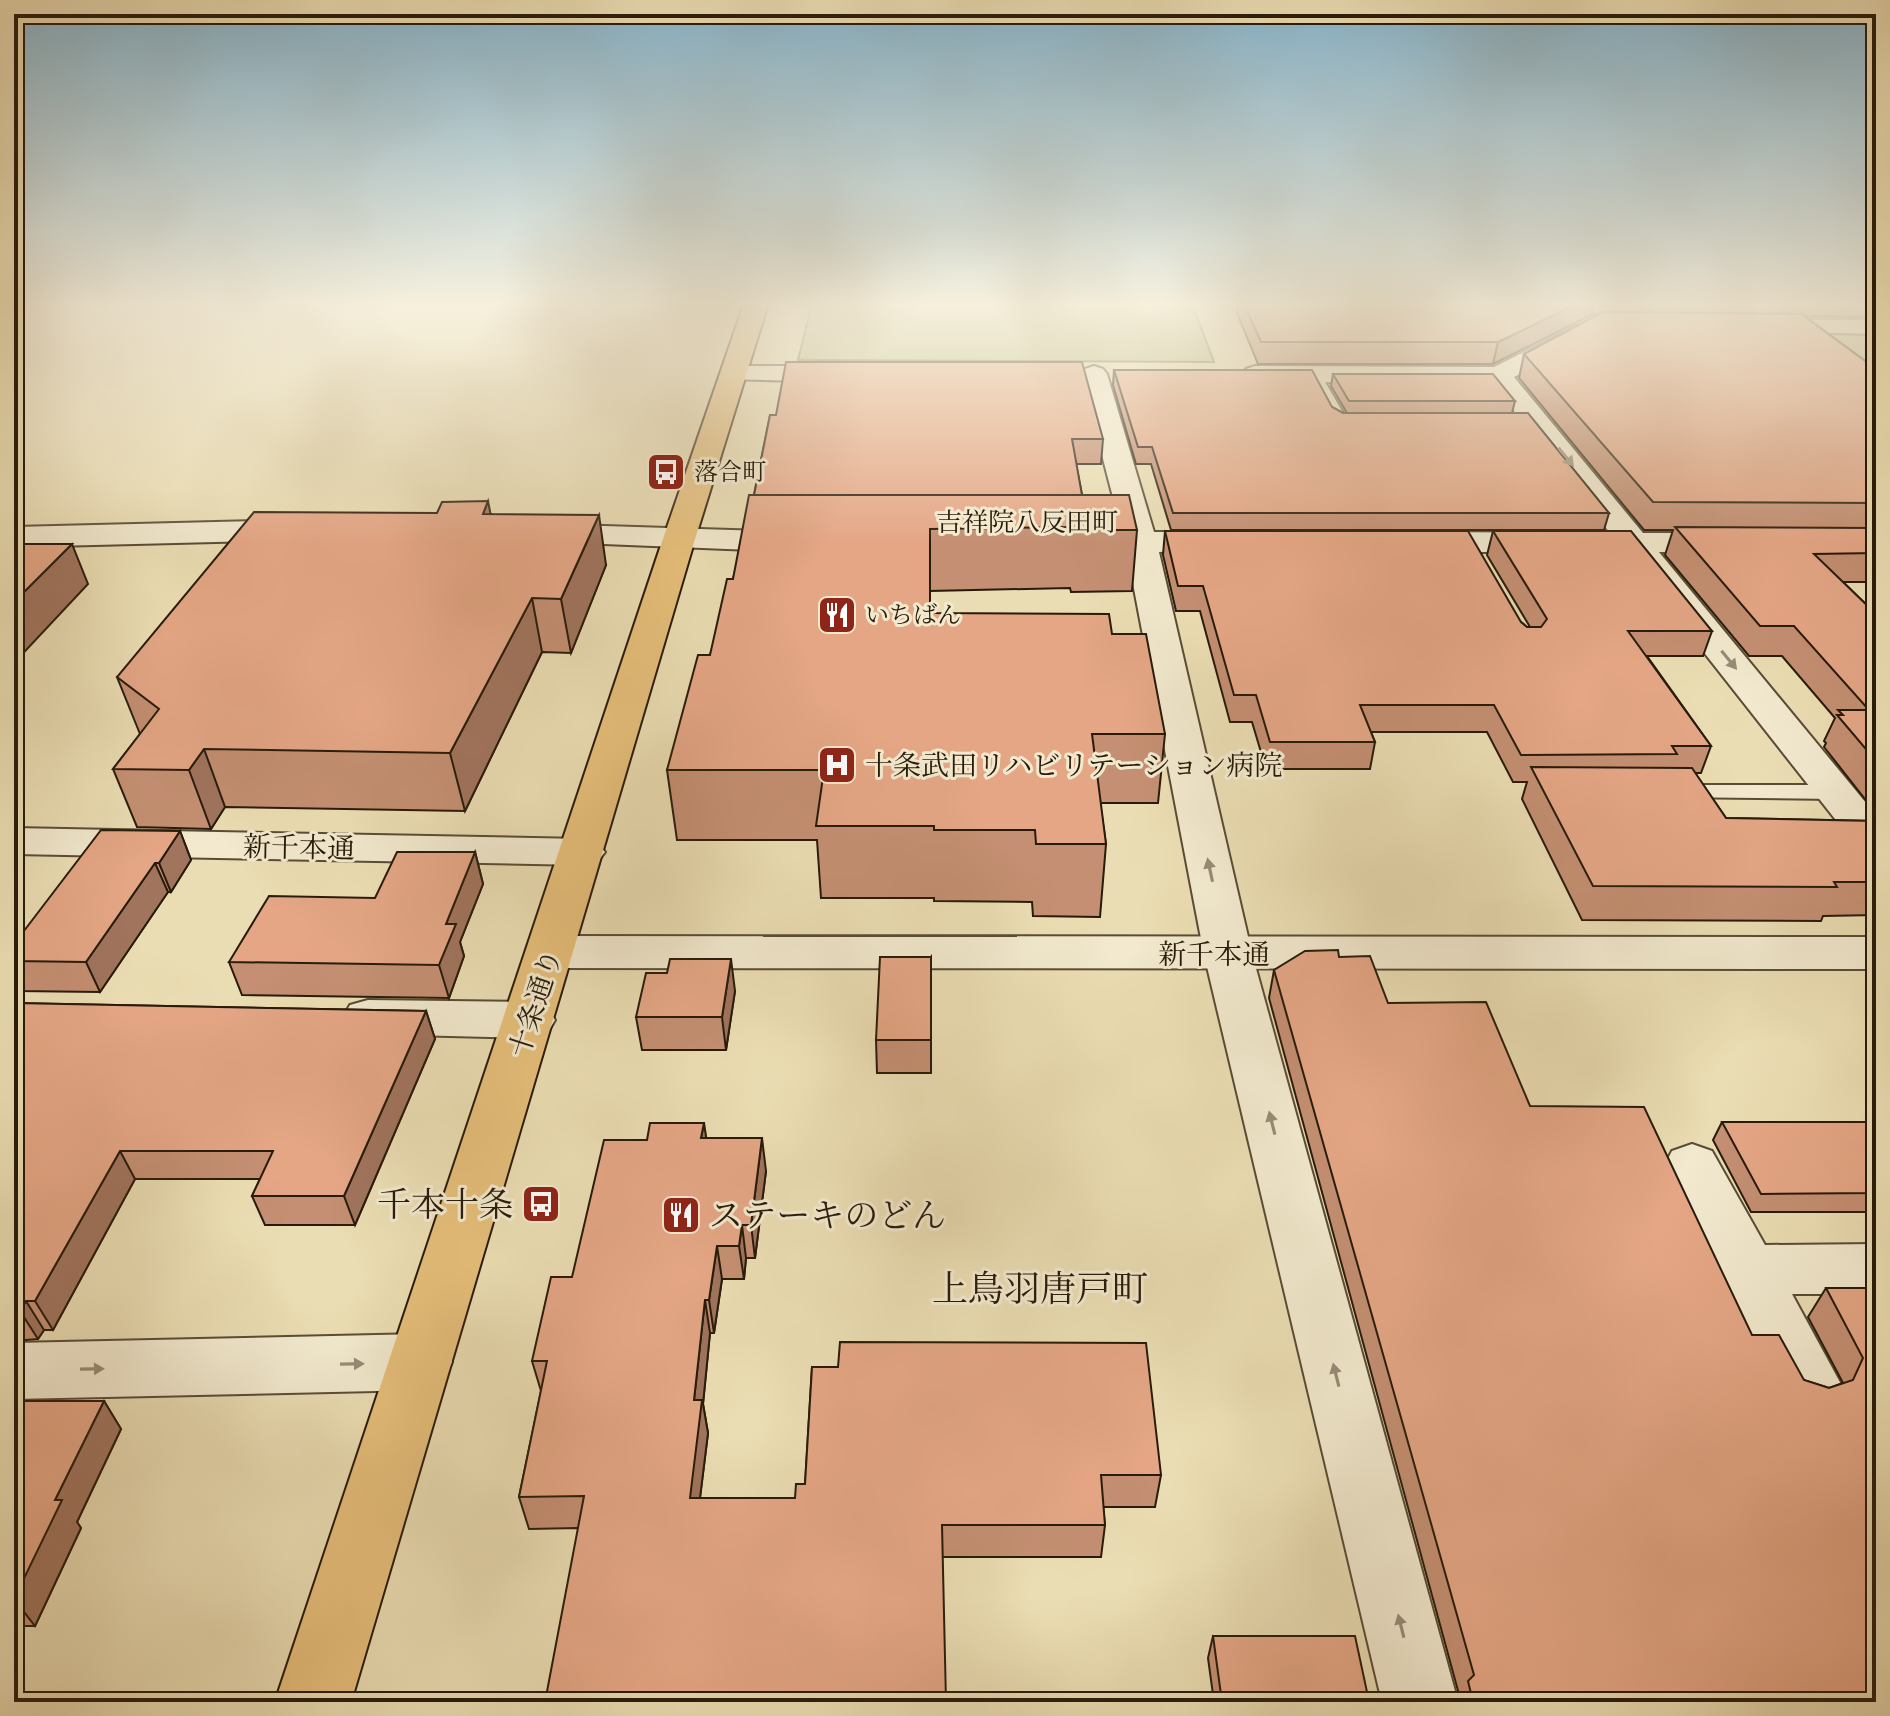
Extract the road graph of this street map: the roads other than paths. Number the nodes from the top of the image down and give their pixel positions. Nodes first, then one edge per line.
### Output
1 (731, 384) edge
2 (1097, 384) edge
3 (1319, 384) edge
4 (1505, 384) edge
5 (1371, 421) edge
6 (337, 531) edge
7 (511, 534) edge
8 (14, 537) edge
9 (679, 539) junction
10 (828, 542) edge
11 (1047, 542) edge
12 (1141, 542) junction
13 (1249, 542) edge
14 (1389, 542) edge
15 (1635, 542) junction
16 (1755, 543) edge
17 (1660, 792) edge
18 (1835, 792) junction
19 (14, 841) edge
20 (1876, 843) edge
21 (583, 852) junction
22 (552, 952) junction
23 (1876, 953) edge
24 (1228, 954) junction
25 (327, 1016) edge
26 (530, 1020) junction
27 (1692, 1166) dead end
28 (1876, 1269) edge
29 (1747, 1270) junction
30 (421, 1362) junction
31 (14, 1371) edge
32 (1810, 1386) edge
33 (313, 1702) edge
34 (1420, 1702) edge

1 - 9 main road, 十条通り
2 - 12 street
3 - 5 lane
4 -> 15 street
6 - 8 street
7 - 9 street
9 - 10 street
9 - 21 main road, 十条通り
11 - 12 street
12 - 13 street
24 -> 12 street
14 - 15 street
15 - 16 street
15 -> 18 street
17 - 18 lane
18 - 20 street
19 - 21 street, 新千本通
21 - 22 main road, 十条通り
22 - 24 street, 新千本通
22 - 26 main road, 十条通り
23 - 24 street, 新千本通
34 -> 24 street
25 - 26 street
26 - 30 main road, 十条通り
27 - 29 street
28 - 29 street
29 - 32 street
31 -> 30 street
30 - 33 main road, 十条通り

